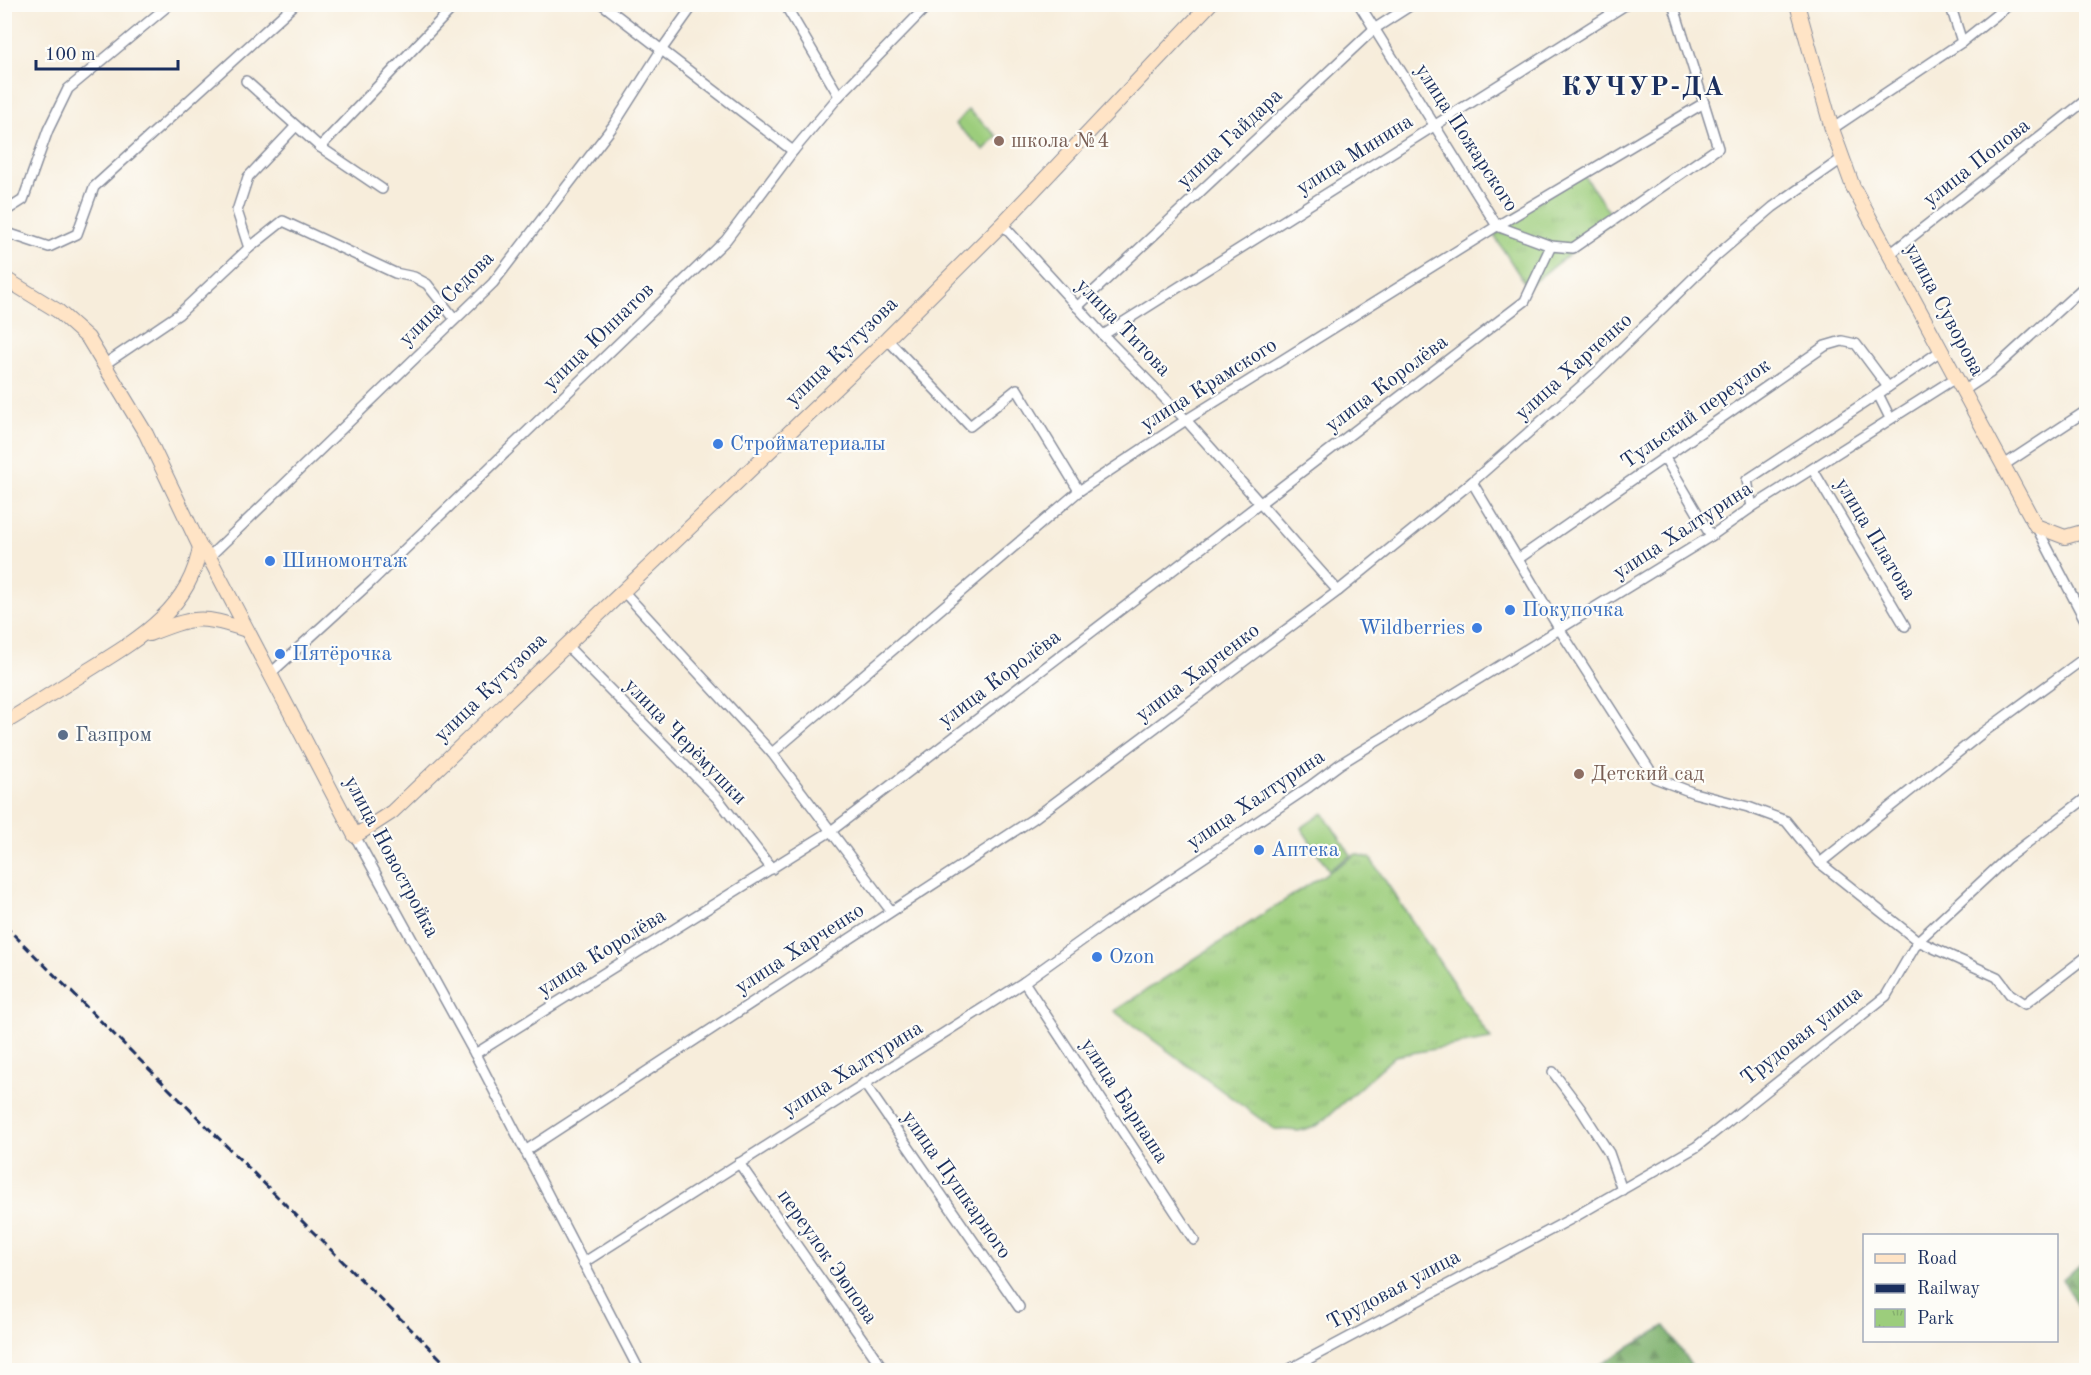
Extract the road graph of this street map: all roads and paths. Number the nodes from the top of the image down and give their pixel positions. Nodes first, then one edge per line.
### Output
1 (170, 4) edge
2 (295, 4) edge
3 (456, 4) edge
4 (602, 4) edge
5 (694, 4) edge
6 (789, 4) edge
7 (929, 4) edge
8 (1210, 4) edge
9 (1359, 4) edge
10 (1413, 4) edge
11 (1627, 4) edge
12 (1673, 4) edge
13 (1797, 4) edge
14 (1950, 4) edge
15 (2010, 4) edge
16 (1374, 29) junction
17 (1962, 42) junction
18 (662, 49) junction
19 (246, 81) dead end
20 (839, 96) junction
21 (2086, 100) edge
22 (1704, 103) junction
23 (296, 126) junction
24 (1434, 127) junction
25 (1832, 129) junction
26 (320, 147) junction
27 (793, 151) junction
28 (1843, 158) junction
29 (382, 189) dead end
30 (4, 213) edge
31 (1002, 224) junction
32 (1497, 226) junction
33 (4, 232) edge
34 (1551, 246) junction
35 (249, 248) junction
36 (1890, 254) junction
37 (4, 278) edge
38 (2086, 285) edge
39 (1077, 307) junction
40 (454, 318) junction
41 (1103, 335) junction
42 (887, 339) junction
43 (1942, 350) junction
44 (105, 364) junction
45 (1957, 377) junction
46 (1888, 387) junction
47 (1963, 391) junction
48 (1878, 394) junction
49 (2086, 411) edge
50 (1890, 418) junction
51 (1186, 420) junction
52 (1665, 458) junction
53 (2004, 465) junction
54 (1813, 470) junction
55 (1472, 482) junction
56 (1079, 491) junction
57 (1260, 504) junction
58 (1752, 507) junction
59 (2036, 526) junction
60 (2086, 531) edge
61 (1711, 536) junction
62 (205, 552) junction
63 (1518, 560) junction
64 (622, 591) junction
65 (1338, 591) junction
66 (2086, 622) edge
67 (1905, 626) dead end
68 (246, 630) junction
69 (1560, 630) junction
70 (142, 637) junction
71 (566, 645) junction
72 (2086, 657) edge
73 (271, 674) junction
74 (4, 723) edge
75 (772, 753) junction
76 (2086, 798) edge
77 (831, 831) junction
78 (356, 836) junction
79 (1820, 863) junction
80 (772, 868) junction
81 (891, 912) junction
82 (1918, 941) junction
83 (2086, 957) edge
84 (1024, 982) junction
85 (475, 1054) junction
86 (1553, 1072) dead end
87 (864, 1083) junction
88 (525, 1151) junction
89 (740, 1163) junction
90 (1622, 1190) junction
91 (1194, 1240) dead end
92 (583, 1263) junction
93 (1019, 1307) dead end
94 (639, 1371) edge
95 (884, 1371) edge
96 (1288, 1371) edge

1 - 30 street
2 - 33 street
3 - 26 street
4 - 18 street
5 - 18 street, улица Седова
6 - 20 street
7 - 20 street, улица Юннатов
8 - 31 main road, улица Кутузова
9 - 16 street, улица Пожарского
10 - 16 street, улица Гайдара
11 - 24 street, улица Минина
12 - 22 street
13 - 25 main road, улица Суворова
14 - 17 street
15 - 17 street
16 - 24 street, улица Пожарского
16 - 39 street, улица Гайдара
17 - 25 street
18 - 27 street
18 - 40 street, улица Седова
19 - 23 street
20 - 27 street, улица Юннатов
21 - 36 street, улица Попова
22 - 32 street, улица Крамского
22 - 34 street
23 - 26 street
23 - 35 street
24 - 32 street, улица Пожарского
24 - 41 street, улица Минина
25 - 28 main road, улица Суворова
26 - 29 street
27 - 73 street, улица Юннатов
28 - 36 main road, улица Суворова
28 - 55 street, улица Харченко
31 - 39 street, улица Титова
31 - 42 main road, улица Кутузова
32 - 34 street, улица Пожарского
32 - 51 street, улица Крамского
34 - 57 street, улица Королёва
35 - 40 street
35 - 44 street
36 - 43 main road, улица Суворова
37 - 44 main road, улица Новостройка
38 - 47 street
39 - 41 street, улица Титова
40 - 62 street, улица Седова
41 - 51 street, улица Титова
42 - 56 street
42 - 64 main road, улица Кутузова
43 - 45 main road, улица Суворова
43 - 46 street
44 - 62 main road, улица Новостройка
45 - 47 main road, улица Суворова
45 - 50 street, улица Халтурина
46 - 48 street
46 - 52 street, Тульский переулок
47 - 53 main road, улица Суворова
48 - 50 street
48 - 58 street
49 - 53 street
50 - 54 street, улица Халтурина
51 - 56 street, улица Крамского
51 - 57 street, улица Титова
52 - 61 street
52 - 63 street, Тульский переулок
53 - 59 main road, улица Суворова
54 - 58 street, улица Халтурина
54 - 67 street, улица Платова
55 - 63 street
55 - 65 street, улица Харченко
56 - 75 street, улица Крамского
57 - 65 street, улица Титова
57 - 77 street, улица Королёва
58 - 61 street, улица Халтурина
59 - 60 main road
59 - 66 street, улица Суворова
61 - 69 street, улица Халтурина
62 - 68 main road, улица Новостройка
62 - 70 main road
63 - 69 street
64 - 71 main road, улица Кутузова
64 - 75 street
65 - 81 street, улица Харченко
68 - 70 main road
68 - 73 main road, улица Новостройка
69 - 79 street
69 - 84 street, улица Халтурина
70 - 74 main road
71 - 78 main road, улица Кутузова
71 - 80 street, улица Черёмушки
72 - 79 street
73 - 78 main road, улица Новостройка
75 - 77 street
76 - 82 street, Трудовая улица
77 - 80 street, улица Королёва
77 - 81 street
78 - 85 street, улица Новостройка
79 - 82 street
80 - 85 street, улица Королёва
81 - 88 street, улица Харченко
82 - 83 street
82 - 90 street, Трудовая улица
84 - 87 street, улица Халтурина
84 - 91 street, улица Барнаша
85 - 88 street, улица Новостройка
86 - 90 street
87 - 89 street, улица Халтурина
87 - 93 street, улица Пушкарного
88 - 92 street, улица Новостройка
89 - 92 street, улица Халтурина
89 - 95 street, переулок Эюпова
90 - 96 street, Трудовая улица
92 - 94 street, улица Новостройка

